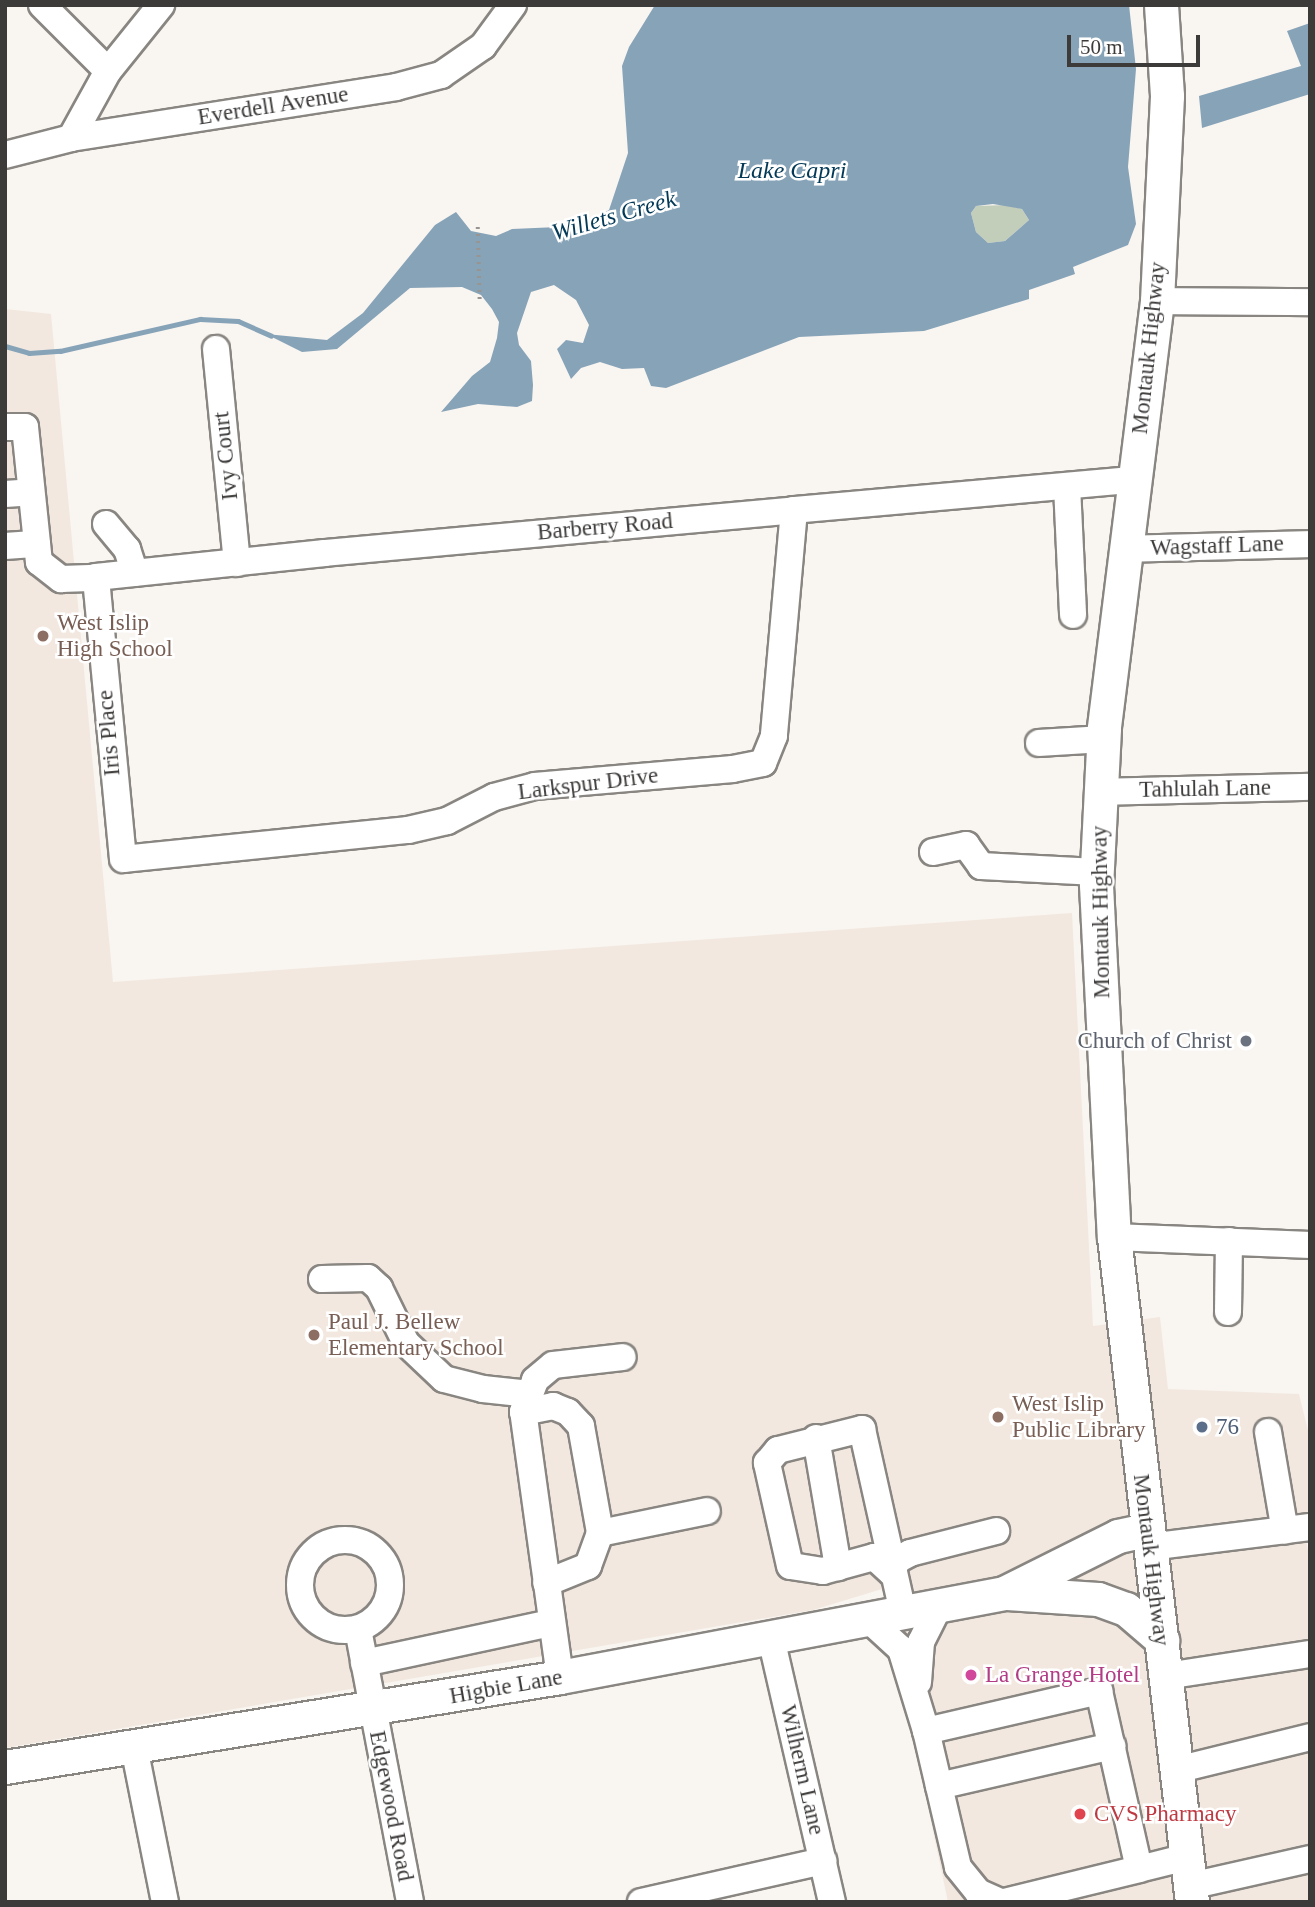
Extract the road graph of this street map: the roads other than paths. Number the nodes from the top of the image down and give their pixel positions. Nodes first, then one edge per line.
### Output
1 (42, 5) edge
2 (162, 5) edge
3 (513, 5) edge
4 (1161, 5) edge
5 (108, 71) junction
6 (71, 138) junction
7 (5, 155) edge
8 (1157, 301) junction
9 (1310, 302) edge
10 (216, 349) dead end
11 (5, 427) edge
12 (1133, 480) junction
13 (1067, 486) junction
14 (18, 493) edge
15 (794, 510) junction
16 (106, 524) dead end
17 (37, 544) junction
18 (1310, 544) edge
19 (5, 546) edge
20 (1124, 549) junction
21 (237, 563) junction
22 (135, 573) junction
23 (97, 578) junction
24 (1073, 615) dead end
25 (1103, 739) junction
26 (1039, 743) dead end
27 (1310, 787) edge
28 (1099, 792) junction
29 (933, 852) dead end
30 (122, 859) joint
31 (1097, 872) junction
32 (1114, 1237) junction
33 (1229, 1241) junction
34 (1310, 1245) edge
35 (322, 1279) dead end
36 (1228, 1312) dead end
37 (623, 1357) dead end
38 (527, 1403) junction
39 (1268, 1432) dead end
40 (816, 1438) junction
41 (707, 1511) dead end
42 (1297, 1529) edge
43 (996, 1531) dead end
44 (600, 1533) junction
45 (1149, 1549) junction
46 (1087, 1550) junction
47 (838, 1567) junction
48 (892, 1573) junction
49 (546, 1583) junction
50 (1004, 1593) junction
51 (1098, 1599) junction
52 (939, 1606) junction
53 (903, 1613) junction
54 (868, 1619) junction
55 (551, 1623) junction
56 (358, 1629) dead end
57 (771, 1638) junction
58 (1162, 1640) junction
59 (1310, 1654) edge
60 (363, 1663) junction
61 (1166, 1676) junction
62 (560, 1677) junction
63 (919, 1701) junction
64 (372, 1710) junction
65 (926, 1731) junction
66 (1310, 1737) edge
67 (1112, 1746) junction
68 (134, 1747) junction
69 (5, 1767) edge
70 (1177, 1770) junction
71 (939, 1786) junction
72 (1310, 1859) edge
73 (823, 1861) junction
74 (1139, 1868) junction
75 (1189, 1882) edge
76 (165, 1902) edge
77 (410, 1902) edge
78 (641, 1902) edge
79 (832, 1902) edge
80 (1002, 1902) edge

1 - 5 street
2 - 5 street
3 - 6 street, Everdell Avenue
4 - 8 main road, Montauk Highway
5 - 6 street
6 - 7 street, Everdell Avenue
8 - 9 street
8 - 12 main road, Montauk Highway
10 - 21 street, Ivy Court
11 - 14 street
12 - 13 street, Barberry Road
12 - 20 main road, Montauk Highway
13 - 15 street, Barberry Road
13 - 24 street
14 - 17 street
15 - 21 street, Barberry Road
15 - 30 street, Larkspur Drive
16 - 22 street
17 - 19 street
17 - 23 street
18 - 20 street, Wagstaff Lane
20 - 25 main road, Montauk Highway
21 - 22 street, Barberry Road
22 - 23 street
23 - 30 street, Iris Place
25 - 26 street
25 - 28 main road, Montauk Highway
27 - 28 street, Tahlulah Lane
28 - 31 main road, Montauk Highway
29 - 31 street
31 - 32 main road, Montauk Highway
32 - 33 street
32 - 45 main road, Montauk Highway
33 - 34 street
33 - 36 street
35 - 38 street
37 - 38 street
38 - 44 street
38 - 49 street
39 - 42 street
40 - 47 street
40 - 47 street
40 - 48 street
41 - 44 street
42 - 45 street
43 - 48 street
44 - 49 street
45 - 46 main road, Higbie Lane
45 - 51 main road, Higbie Lane
45 - 58 main road, Montauk Highway
46 - 50 main road, Higbie Lane
46 - 51 main road
47 - 48 street
48 - 53 street
49 - 55 street
50 - 51 main road, Higbie Lane
50 - 52 main road, Higbie Lane
51 - 58 main road, Higbie Lane
52 - 53 main road, Higbie Lane
52 - 63 street
53 - 54 main road, Higbie Lane
54 - 57 main road, Higbie Lane
54 - 63 street
55 - 60 street
55 - 62 street
56 - 60 street, Edgewood Road
57 - 62 main road, Higbie Lane
57 - 73 street, Wilherm Lane
58 - 61 main road, Montauk Highway
59 - 61 street
60 - 64 street, Edgewood Road
61 - 70 main road, Montauk Highway
62 - 64 main road, Higbie Lane
63 - 65 street
64 - 68 main road, Higbie Lane
64 - 77 street, Edgewood Road
65 - 67 street
65 - 71 street
66 - 70 street
67 - 71 street
67 - 74 street
68 - 69 main road, Higbie Lane
68 - 76 street
70 - 75 main road, Montauk Highway
71 - 80 street
72 - 75 street
73 - 78 street
73 - 79 street, Wilherm Lane
74 - 75 street
74 - 80 street

